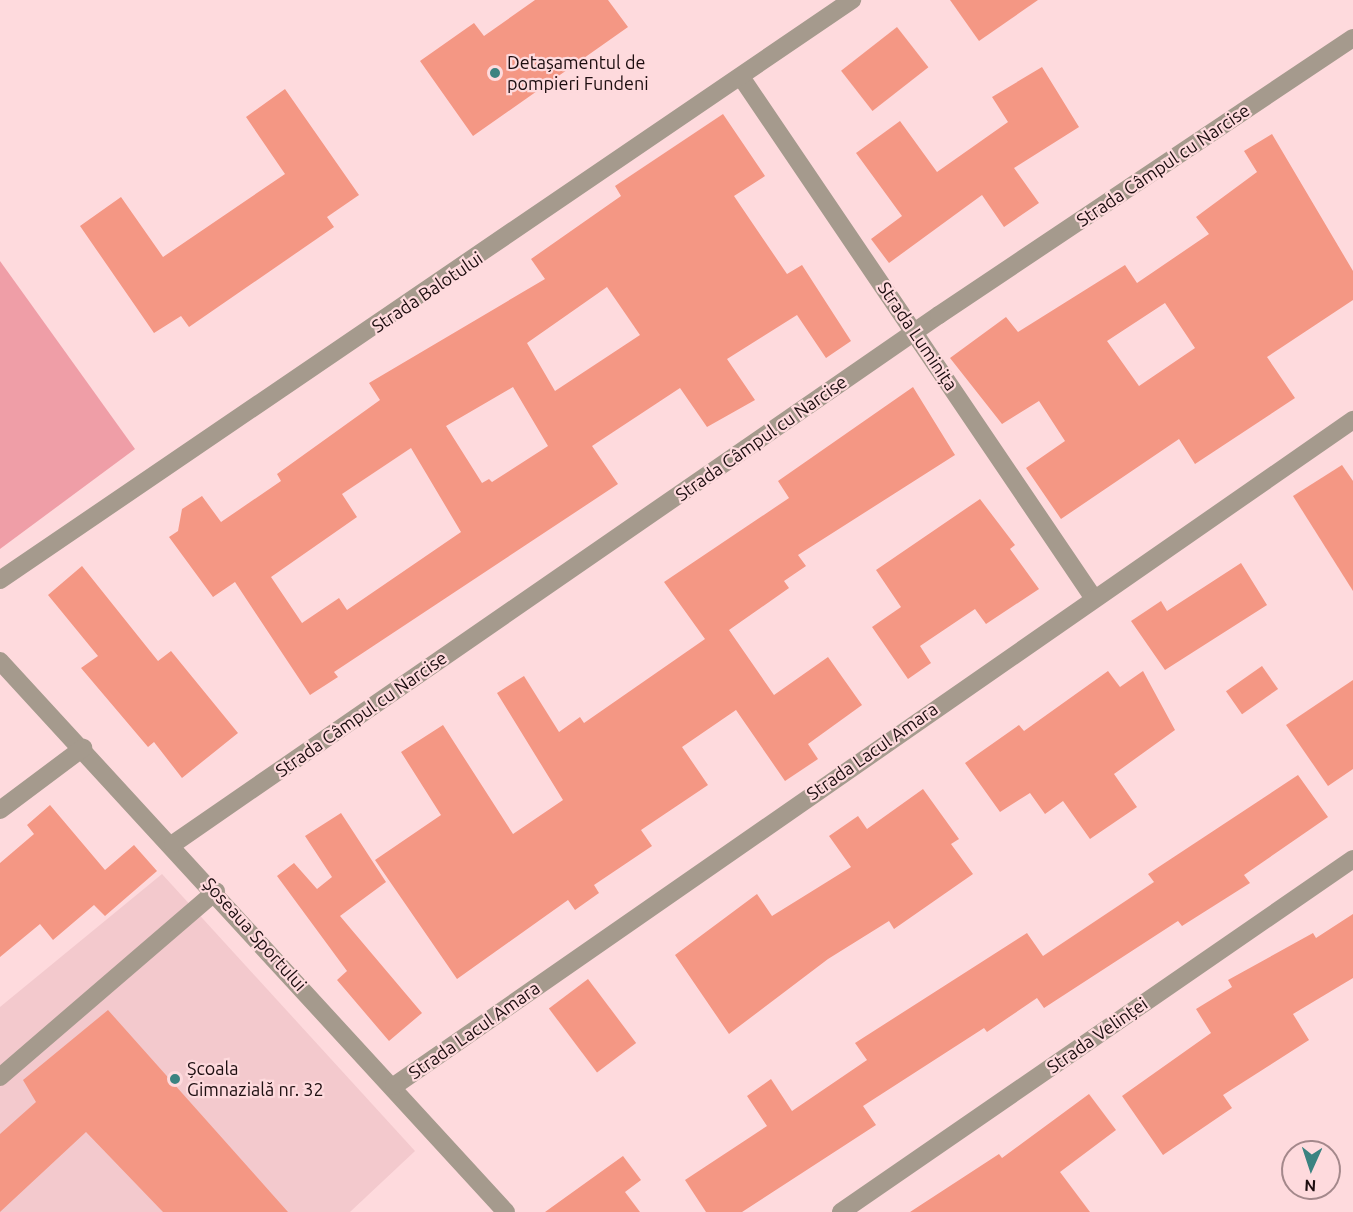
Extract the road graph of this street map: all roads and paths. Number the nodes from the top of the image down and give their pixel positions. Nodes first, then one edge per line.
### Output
1 (852, 0) edge
2 (1353, 38) edge
3 (741, 77) junction
4 (915, 332) junction
5 (1353, 420) edge
6 (0, 580) edge
7 (1093, 597) junction
8 (0, 661) edge
9 (83, 748) junction
10 (0, 810) edge
11 (173, 844) junction
12 (1353, 859) edge
13 (216, 891) junction
14 (0, 1077) edge
15 (394, 1086) junction
16 (506, 1212) edge
17 (842, 1212) edge

1 - 3 street, Strada Balotului
2 - 4 street, Strada Câmpul cu Narcise
3 - 4 street, Strada Luminița
3 - 6 street, Strada Balotului
4 - 7 street, Strada Luminița
4 - 11 street, Strada Câmpul cu Narcise
5 - 7 street, Strada Lacul Amara
7 - 15 street, Strada Lacul Amara
8 - 9 street, Șoseaua Sportului
9 - 10 street
9 - 11 street, Șoseaua Sportului
11 - 13 street, Șoseaua Sportului
12 - 17 street, Strada Velinței
13 - 14 street
13 - 15 street, Șoseaua Sportului
15 - 16 street, Șoseaua Sportului

